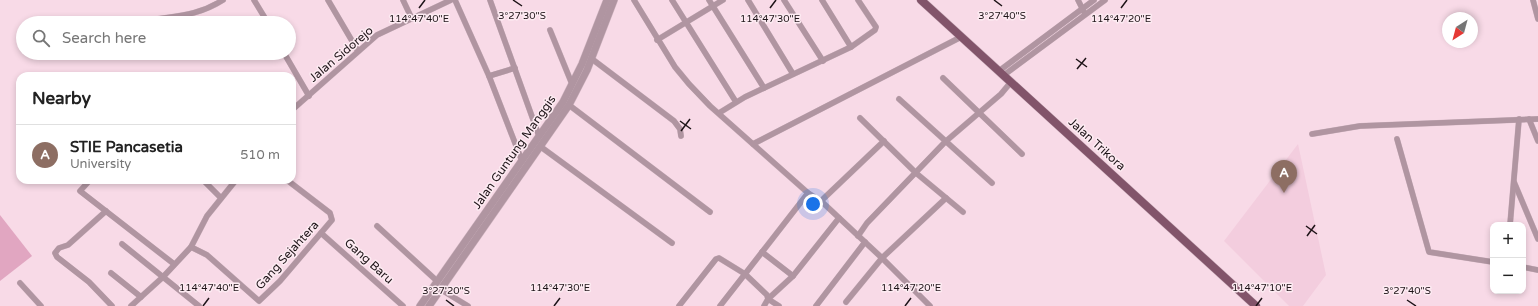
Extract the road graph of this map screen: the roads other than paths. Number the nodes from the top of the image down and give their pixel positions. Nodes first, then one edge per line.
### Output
1 (224, 0) edge
2 (254, 0) edge
3 (328, 0) edge
4 (403, 0) edge
5 (451, 0) edge
6 (455, 0) edge
7 (490, 0) edge
8 (607, 0) edge
9 (614, 0) edge
10 (634, 0) edge
11 (672, 0) edge
12 (709, 0) edge
13 (723, 0) edge
14 (748, 0) edge
15 (784, 0) edge
16 (822, 0) edge
17 (858, 0) edge
18 (921, 0) edge
19 (1078, 0) edge
20 (1094, 0) edge
21 (1105, 0) edge
22 (1533, 0) edge
23 (713, 6) junction
24 (1083, 11) junction
25 (184, 16) edge
26 (264, 16) edge
27 (412, 19) junction
28 (1538, 19) edge
29 (685, 22) junction
30 (550, 30) dead end
31 (961, 37) junction
32 (658, 40) junction
33 (851, 47) junction
34 (358, 51) junction
35 (592, 59) junction
36 (288, 60) edge
37 (823, 61) junction
38 (515, 68) junction
39 (295, 72) edge
40 (1002, 73) junction
41 (296, 74) edge
42 (793, 74) junction
43 (489, 76) junction
44 (943, 78) dead end
45 (1011, 82) junction
46 (572, 84) junction
47 (764, 88) junction
48 (309, 96) junction
49 (898, 99) dead end
50 (736, 102) junction
51 (569, 105) junction
52 (296, 107) edge
53 (720, 113) junction
54 (978, 113) junction
55 (860, 118) dead end
56 (1529, 119) junction
57 (1538, 119) edge
58 (1519, 120) junction
59 (1312, 134) dead end
60 (539, 136) junction
61 (681, 136) dead end
62 (1397, 139) dead end
63 (884, 141) junction
64 (1538, 141) edge
65 (945, 142) junction
66 (753, 144) junction
67 (541, 147) junction
68 (1022, 154) dead end
69 (522, 161) junction
70 (916, 172) junction
71 (1514, 180) junction
72 (992, 183) dead end
73 (86, 184) edge
74 (207, 184) edge
75 (233, 184) edge
76 (292, 184) edge
77 (808, 193) junction
78 (221, 198) junction
79 (946, 198) junction
80 (821, 202) junction
81 (106, 211) junction
82 (710, 212) dead end
83 (963, 212) dead end
84 (839, 218) junction
85 (1510, 222) edge
86 (377, 226) dead end
87 (480, 228) junction
88 (321, 233) junction
89 (858, 236) junction
90 (1538, 239) edge
91 (865, 242) junction
92 (672, 243) dead end
93 (122, 244) dead end
94 (191, 246) junction
95 (762, 252) junction
96 (882, 258) junction
97 (1490, 262) edge
98 (174, 264) junction
99 (1526, 268) edge
100 (1538, 270) edge
101 (111, 272) dead end
102 (745, 274) junction
103 (793, 276) junction
104 (163, 277) junction
105 (437, 281) junction
106 (20, 283) dead end
107 (440, 289) junction
108 (140, 297) junction
109 (768, 298) junction
110 (846, 302) dead end
111 (260, 304) edge
112 (41, 306) edge
113 (112, 306) edge
114 (131, 306) edge
115 (199, 306) edge
116 (402, 306) edge
117 (420, 306) edge
118 (429, 306) edge
119 (468, 306) edge
120 (679, 306) edge
121 (720, 306) edge
122 (764, 306) edge
123 (778, 306) edge
124 (816, 306) edge
125 (930, 306) edge
126 (1256, 306) edge

1 - 25 street
2 - 26 street
3 - 34 street
4 - 27 street
5 - 27 street, Jalan Sidorejo
6 - 43 street
7 - 38 street
8 - 46 street, Jalan Guntung Manggis
9 - 35 street, Jalan Guntung Manggis
10 - 32 street
11 - 29 street
12 - 23 street
13 - 23 street
14 - 42 street
15 - 37 street
16 - 33 street
17 - 33 street
18 - 31 main road, Jalan Trikora
19 - 24 street
20 - 24 street
21 - 24 street
22 - 28 street
23 - 29 street
23 - 47 street
24 - 40 street
27 - 34 street, Jalan Sidorejo
29 - 32 street
29 - 50 street
30 - 46 street
31 - 40 main road, Jalan Trikora
31 - 66 street
32 - 53 street
33 - 37 street
34 - 48 street, Jalan Sidorejo
35 - 51 street, Jalan Guntung Manggis
35 - 61 street
36 - 39 street
37 - 42 street
38 - 43 street
38 - 60 street
40 - 45 main road, Jalan Trikora
41 - 48 street
42 - 47 street
43 - 69 street
44 - 54 street
45 - 54 street
45 - 126 main road, Jalan Trikora
46 - 60 street, Jalan Guntung Manggis
47 - 50 street
48 - 52 street, Jalan Sidorejo
49 - 65 street
50 - 53 street
51 - 67 street, Jalan Guntung Manggis
51 - 82 street
53 - 66 street
54 - 65 street
54 - 68 street
55 - 63 street
56 - 57 street
56 - 58 street
56 - 64 street
58 - 59 street
58 - 71 street
60 - 69 street, Jalan Guntung Manggis
62 - 97 street
63 - 70 street
63 - 80 street
65 - 70 street
65 - 72 street
66 - 77 street
67 - 87 street, Jalan Guntung Manggis
67 - 92 street
69 - 87 street, Jalan Guntung Manggis
70 - 79 street
70 - 89 street
71 - 85 street
71 - 90 street
73 - 81 street
74 - 78 street
75 - 78 street
76 - 88 street, Gang Sejahtera
77 - 80 street
77 - 95 street
78 - 94 street
79 - 83 street
79 - 96 street
80 - 84 street
81 - 98 street
81 - 113 street
84 - 89 street
84 - 103 street
86 - 105 street
87 - 105 street, Jalan Guntung Manggis
87 - 107 street, Jalan Guntung Manggis
88 - 111 street, Gang Sejahtera
88 - 116 street, Gang Baru
89 - 91 street
91 - 96 street
91 - 124 street
93 - 104 street
94 - 98 street
94 - 111 street, Gang Sejahtera
95 - 102 street
95 - 103 street
96 - 110 street
96 - 125 street
98 - 104 street
99 - 100 street
101 - 108 street
102 - 109 street
102 - 120 street
102 - 121 street
103 - 109 street
104 - 108 street
104 - 115 street
105 - 117 street, Jalan Guntung Manggis
106 - 112 street
107 - 118 street, Jalan Guntung Manggis
107 - 119 street
108 - 114 street
109 - 122 street
109 - 123 street

